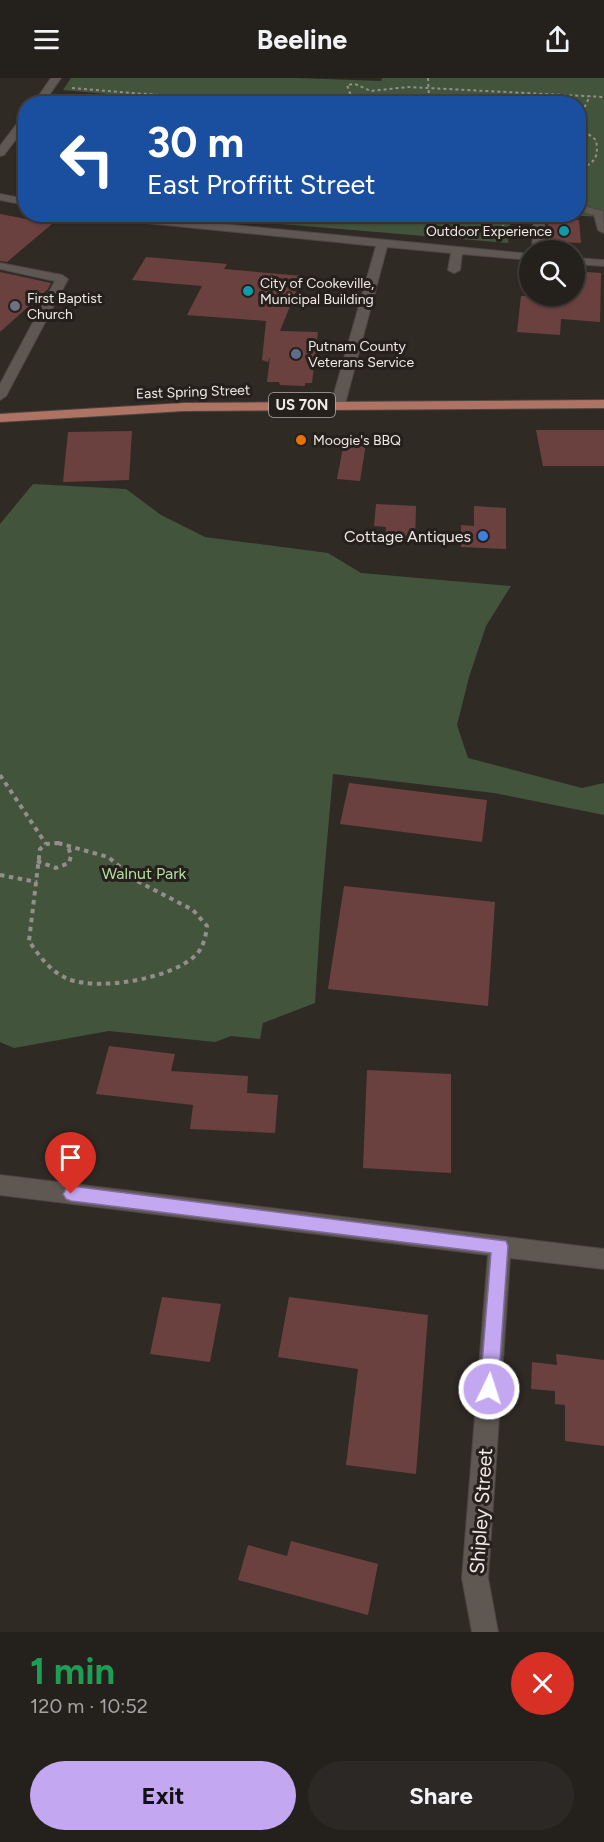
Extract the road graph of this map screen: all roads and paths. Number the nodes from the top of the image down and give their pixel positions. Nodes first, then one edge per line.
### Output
1 (56, 78) edge
2 (61, 78) edge
3 (428, 78) edge
4 (72, 88) dead end
5 (427, 90) junction
6 (47, 91) junction
7 (44, 96) edge
8 (160, 96) edge
9 (351, 96) edge
10 (428, 96) edge
11 (590, 96) junction
12 (604, 97) edge
13 (586, 104) edge
14 (18, 130) edge
15 (586, 132) edge
16 (0, 153) edge
17 (586, 166) edge
18 (0, 197) edge
19 (18, 200) edge
20 (586, 209) edge
21 (165, 222) edge
22 (486, 222) edge
23 (502, 222) edge
24 (538, 222) edge
25 (485, 228) junction
26 (604, 230) edge
27 (484, 235) dead end
28 (538, 240) edge
29 (382, 244) junction
30 (457, 250) junction
31 (519, 255) edge
32 (585, 262) edge
33 (604, 263) edge
34 (0, 266) edge
35 (454, 270) dead end
36 (0, 396) edge
37 (338, 404) junction
38 (604, 404) edge
39 (0, 418) edge
40 (0, 775) edge
41 (46, 844) junction
42 (68, 846) junction
43 (37, 861) junction
44 (0, 875) edge
45 (37, 882) junction
46 (0, 1185) edge
47 (500, 1246) junction
48 (604, 1259) edge
49 (485, 1632) edge

1 - 6 street
2 - 6 street
3 - 5 path
4 - 8 path
5 - 9 path
5 - 10 path
5 - 11 path
6 - 7 street
11 - 12 path
11 - 13 path
14 - 16 street
15 - 17 path
18 - 19 street
20 - 26 street
21 - 29 street
22 - 25 path
23 - 25 path
24 - 28 street
25 - 27 path
29 - 30 street
29 - 37 street
30 - 31 street
30 - 35 street
32 - 33 street
34 - 36 street
37 - 38 main road, East Spring Street / US 70N
37 - 39 main road, East Spring Street / US 70N
40 - 41 path
41 - 42 path
41 - 43 path
42 - 43 path
42 - 45 path
43 - 45 path
44 - 45 path
46 - 47 street
47 - 48 street
47 - 49 street, Shipley Street

